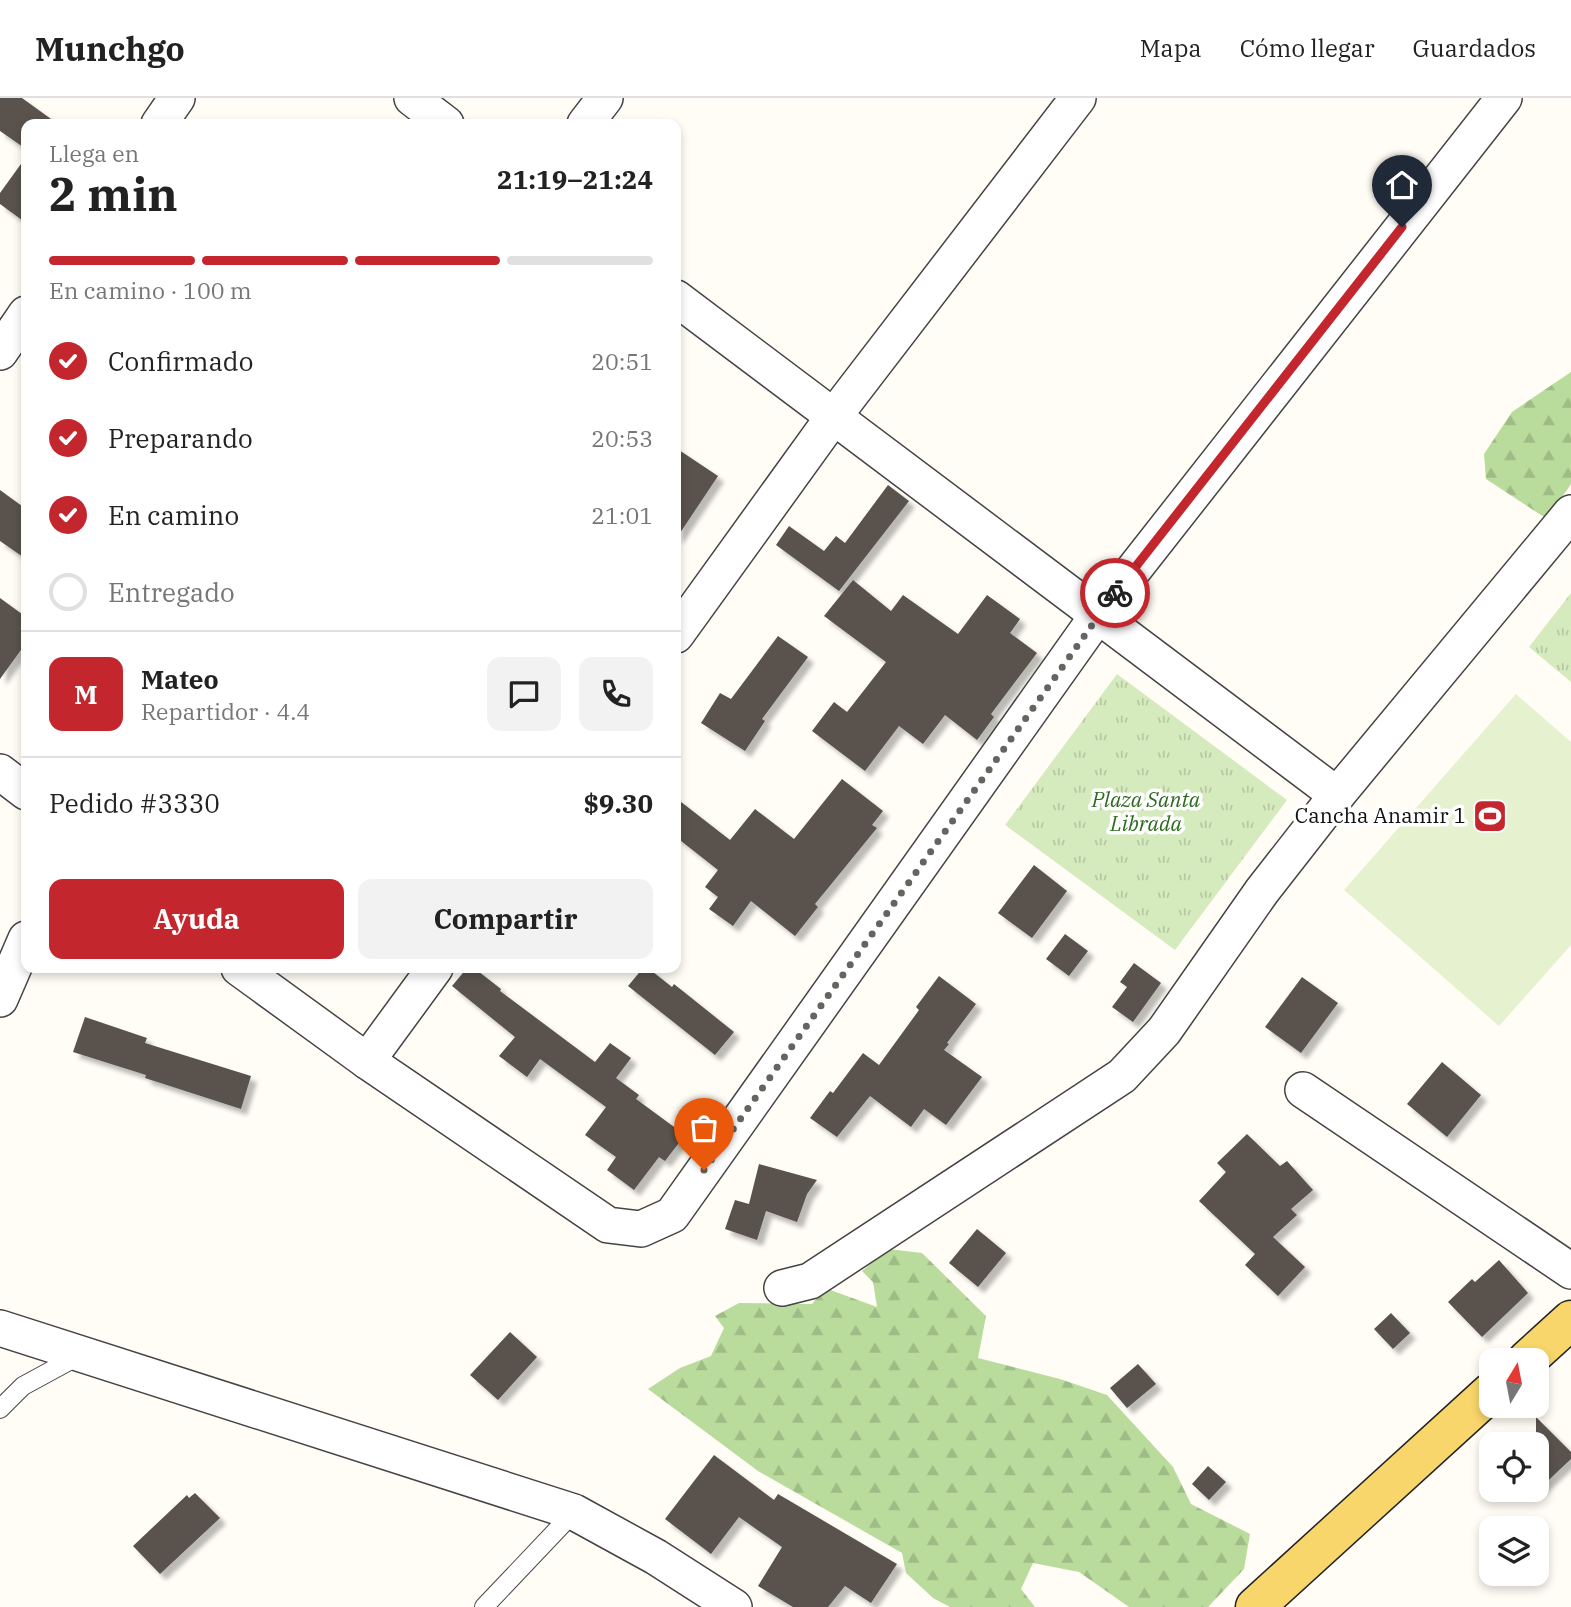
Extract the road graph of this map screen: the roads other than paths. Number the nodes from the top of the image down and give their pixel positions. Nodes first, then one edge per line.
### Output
1 (177, 98) edge
2 (412, 98) edge
3 (605, 98) edge
4 (1078, 98) edge
5 (1504, 98) edge
6 (162, 119) edge
7 (439, 119) edge
8 (589, 119) edge
9 (681, 302) edge
10 (21, 321) edge
11 (0, 352) edge
12 (834, 416) junction
13 (1571, 513) edge
14 (1098, 615) junction
15 (681, 628) edge
16 (0, 772) edge
17 (21, 788) edge
18 (1338, 795) junction
19 (21, 951) edge
20 (246, 973) edge
21 (431, 973) edge
22 (0, 999) edge
23 (367, 1061) junction
24 (1303, 1090) dead end
25 (1571, 1270) edge
26 (782, 1288) dead end
27 (1571, 1320) edge
28 (0, 1328) edge
29 (1540, 1348) edge
30 (83, 1353) junction
31 (1479, 1403) edge
32 (0, 1409) edge
33 (574, 1512) junction
34 (484, 1607) edge
35 (734, 1607) edge
36 (1255, 1607) edge

1 - 6 street
2 - 7 street
3 - 8 street
4 - 12 street
5 - 14 street
9 - 12 street
10 - 11 street
12 - 14 street
12 - 15 street
13 - 18 street
14 - 18 street
14 - 23 street
16 - 17 street
18 - 26 street
19 - 22 street
20 - 23 street
21 - 23 street
24 - 25 street
27 - 29 main road
28 - 30 street
30 - 32 lane
30 - 33 street
31 - 36 main road
33 - 34 lane
33 - 35 street

